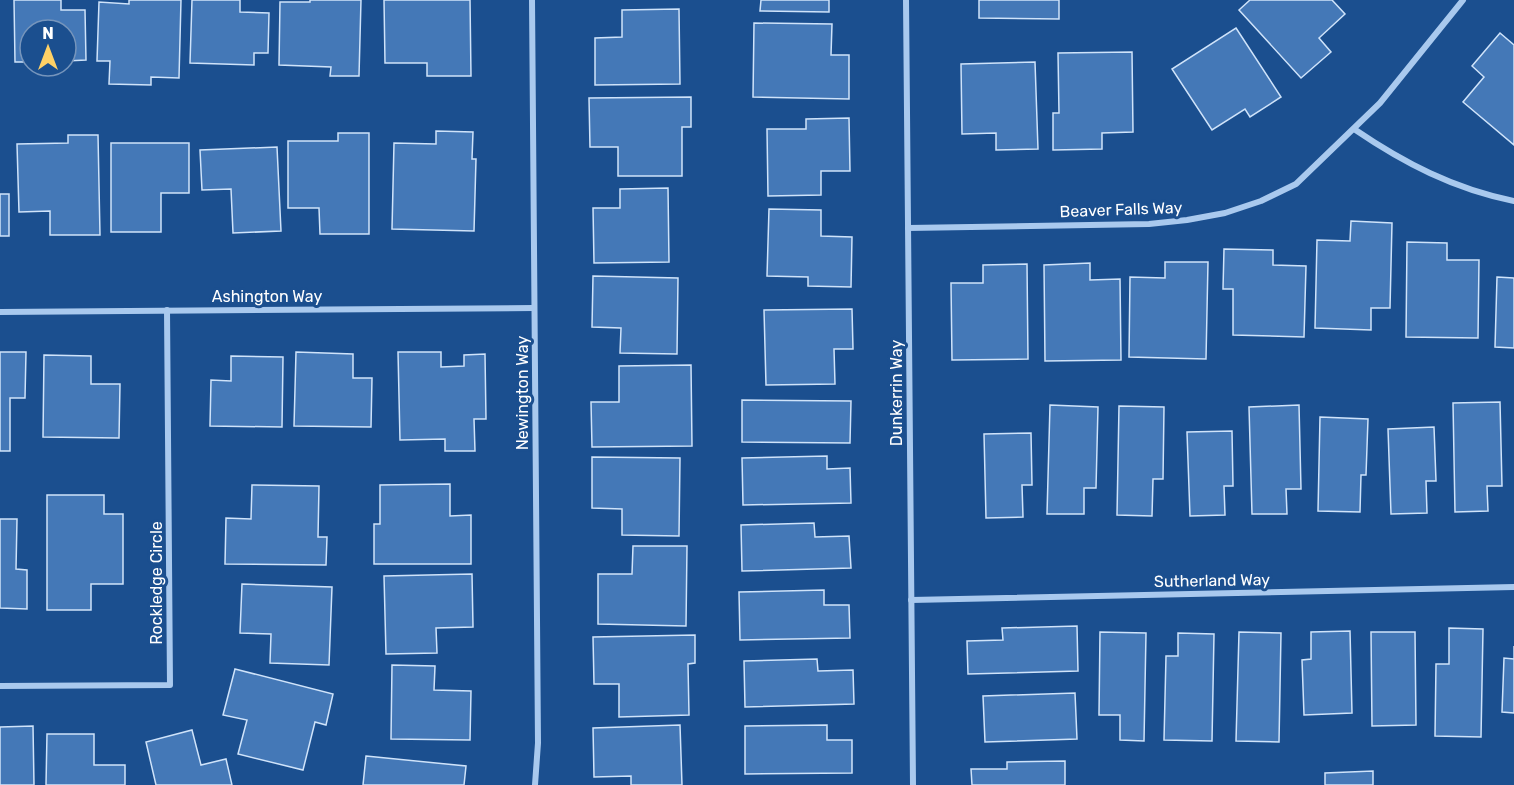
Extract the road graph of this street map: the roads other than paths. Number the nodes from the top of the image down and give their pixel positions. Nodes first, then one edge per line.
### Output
1 (532, 0) edge
2 (906, 0) edge
3 (1463, 0) edge
4 (1354, 129) junction
5 (1514, 201) edge
6 (908, 228) junction
7 (534, 308) junction
8 (167, 310) junction
9 (0, 312) edge
10 (1514, 587) edge
11 (911, 600) junction
12 (0, 686) edge
13 (535, 785) edge
14 (913, 785) edge

1 - 7 street, Newington Way
2 - 6 street, Dunkerrin Way
3 - 4 street, Beaver Falls Way
4 - 5 street
4 - 6 street, Beaver Falls Way
6 - 11 street, Dunkerrin Way
7 - 8 street, Ashington Way
7 - 13 street, Newington Way
8 - 9 street, Ashington Way
8 - 12 street, Rockledge Circle
10 - 11 street, Sutherland Way
11 - 14 street, Dunkerrin Way

